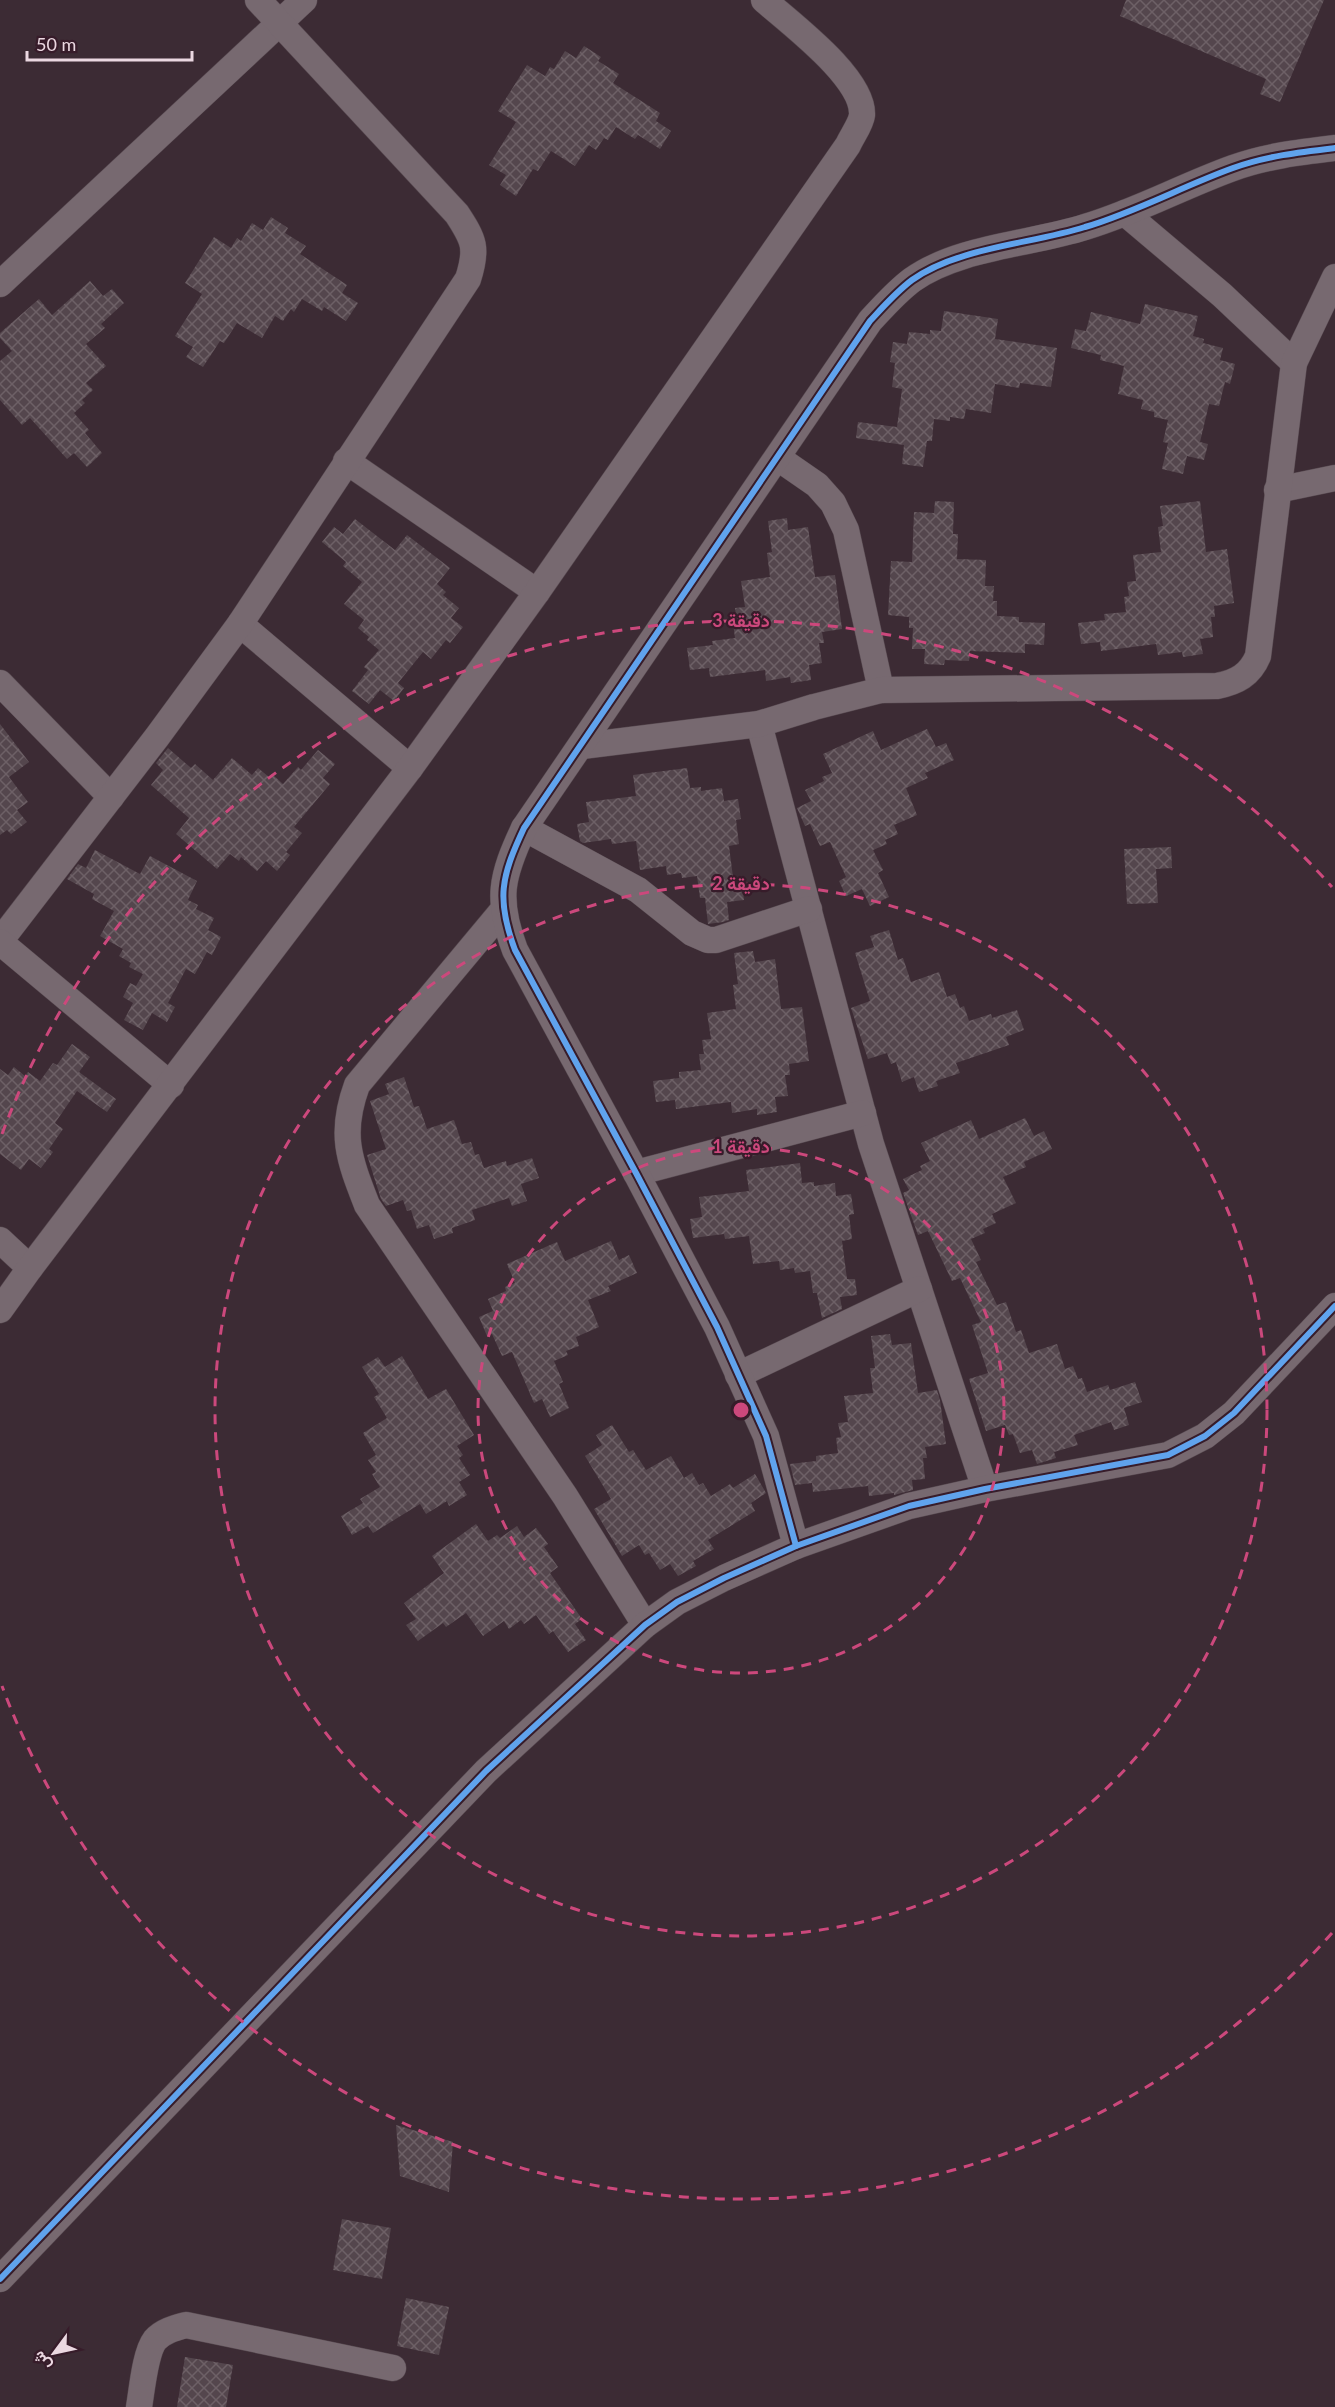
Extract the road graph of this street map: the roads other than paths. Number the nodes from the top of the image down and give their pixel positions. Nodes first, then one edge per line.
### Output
1 (258, 0) edge
2 (304, 0) edge
3 (764, 0) edge
4 (278, 24) junction
5 (1335, 148) edge
6 (1125, 213) junction
7 (1335, 277) edge
8 (0, 284) edge
9 (1294, 363) junction
10 (778, 458) junction
11 (346, 461) junction
12 (1335, 478) edge
13 (1277, 490) junction
14 (537, 592) junction
15 (240, 624) junction
16 (0, 683) edge
17 (881, 690) junction
18 (759, 724) junction
19 (582, 746) junction
20 (410, 768) junction
21 (111, 797) junction
22 (524, 828) junction
23 (809, 909) junction
24 (503, 910) junction
25 (0, 941) edge
26 (171, 1085) junction
27 (863, 1113) junction
28 (636, 1173) junction
29 (0, 1240) edge
30 (30, 1268) junction
31 (919, 1289) junction
32 (1335, 1306) edge
33 (0, 1311) edge
34 (738, 1375) junction
35 (985, 1489) junction
36 (796, 1546) junction
37 (645, 1625) junction
38 (0, 2279) edge
39 (393, 2368) dead end
40 (139, 2407) edge

1 - 4 street
2 - 4 street
3 - 14 street
4 - 8 street
4 - 11 street
5 - 6 street
6 - 9 street
6 - 10 street
7 - 9 street
9 - 13 street
10 - 17 street
10 - 19 street
11 - 14 street
11 - 15 street
12 - 13 street
13 - 17 street
14 - 20 street
15 - 20 street
15 - 21 street
16 - 21 street
17 - 18 street
18 - 19 street
18 - 23 street
19 - 22 street
20 - 26 street
21 - 25 street
22 - 23 street
22 - 24 street
23 - 27 street
24 - 28 street
24 - 37 street
25 - 26 street
26 - 30 street
27 - 28 street
27 - 31 street
28 - 34 street
29 - 30 street
30 - 33 street
31 - 34 street
31 - 35 street
32 - 35 street
34 - 36 street
35 - 36 street
36 - 37 street
37 - 38 street
39 - 40 street

